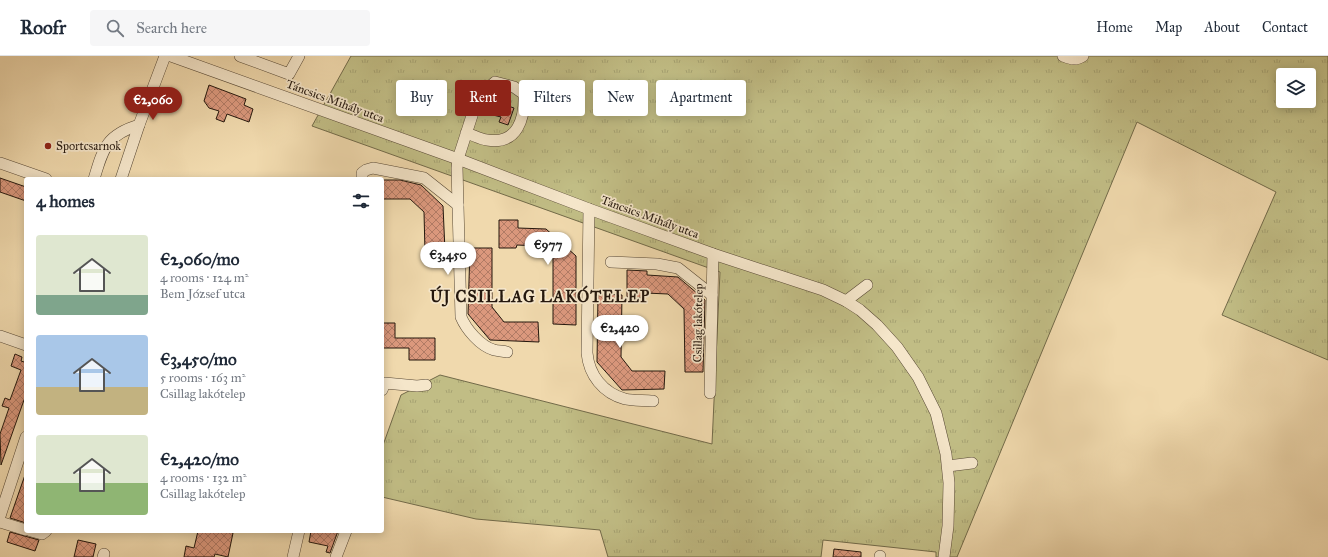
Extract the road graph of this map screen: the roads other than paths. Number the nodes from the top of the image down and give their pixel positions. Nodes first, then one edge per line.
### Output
1 (166, 56) edge
2 (172, 56) edge
3 (240, 56) edge
4 (299, 56) edge
5 (1063, 56) edge
6 (1083, 56) edge
7 (139, 126) junction
8 (466, 133) junction
9 (458, 160) junction
10 (0, 163) edge
11 (40, 177) edge
12 (95, 177) edge
13 (122, 177) edge
14 (362, 177) edge
15 (458, 205) junction
16 (589, 209) junction
17 (712, 254) junction
18 (611, 262) dead end
19 (867, 285) dead end
20 (712, 295) junction
21 (846, 301) junction
22 (0, 336) edge
23 (24, 344) edge
24 (507, 352) dead end
25 (384, 385) edge
26 (426, 385) dead end
27 (710, 393) dead end
28 (653, 401) dead end
29 (23, 454) edge
30 (972, 463) dead end
31 (948, 466) junction
32 (5, 482) edge
33 (0, 516) edge
34 (0, 522) edge
35 (24, 529) edge
36 (299, 533) edge
37 (345, 533) edge
38 (293, 557) edge
39 (336, 557) edge
40 (944, 557) edge

1 - 7 street
2 - 9 street, Táncsics Mihály utca
3 - 4 street
5 - 6 street
7 - 12 street
7 - 13 street
8 - 8 street
8 - 9 street
9 - 15 street
9 - 16 street, Táncsics Mihály utca
10 - 11 street
14 - 15 street
15 - 24 street
16 - 17 street, Táncsics Mihály utca
16 - 28 street
17 - 20 street, Csillag lakótelep
17 - 21 street, Táncsics Mihály utca
18 - 20 street
19 - 21 street
20 - 27 street, Csillag lakótelep
21 - 31 street, Táncsics Mihály utca
22 - 23 street
25 - 26 street
29 - 32 street
30 - 31 street
31 - 40 street, Táncsics Mihály utca
32 - 33 street
34 - 35 street
36 - 38 street
37 - 39 street

